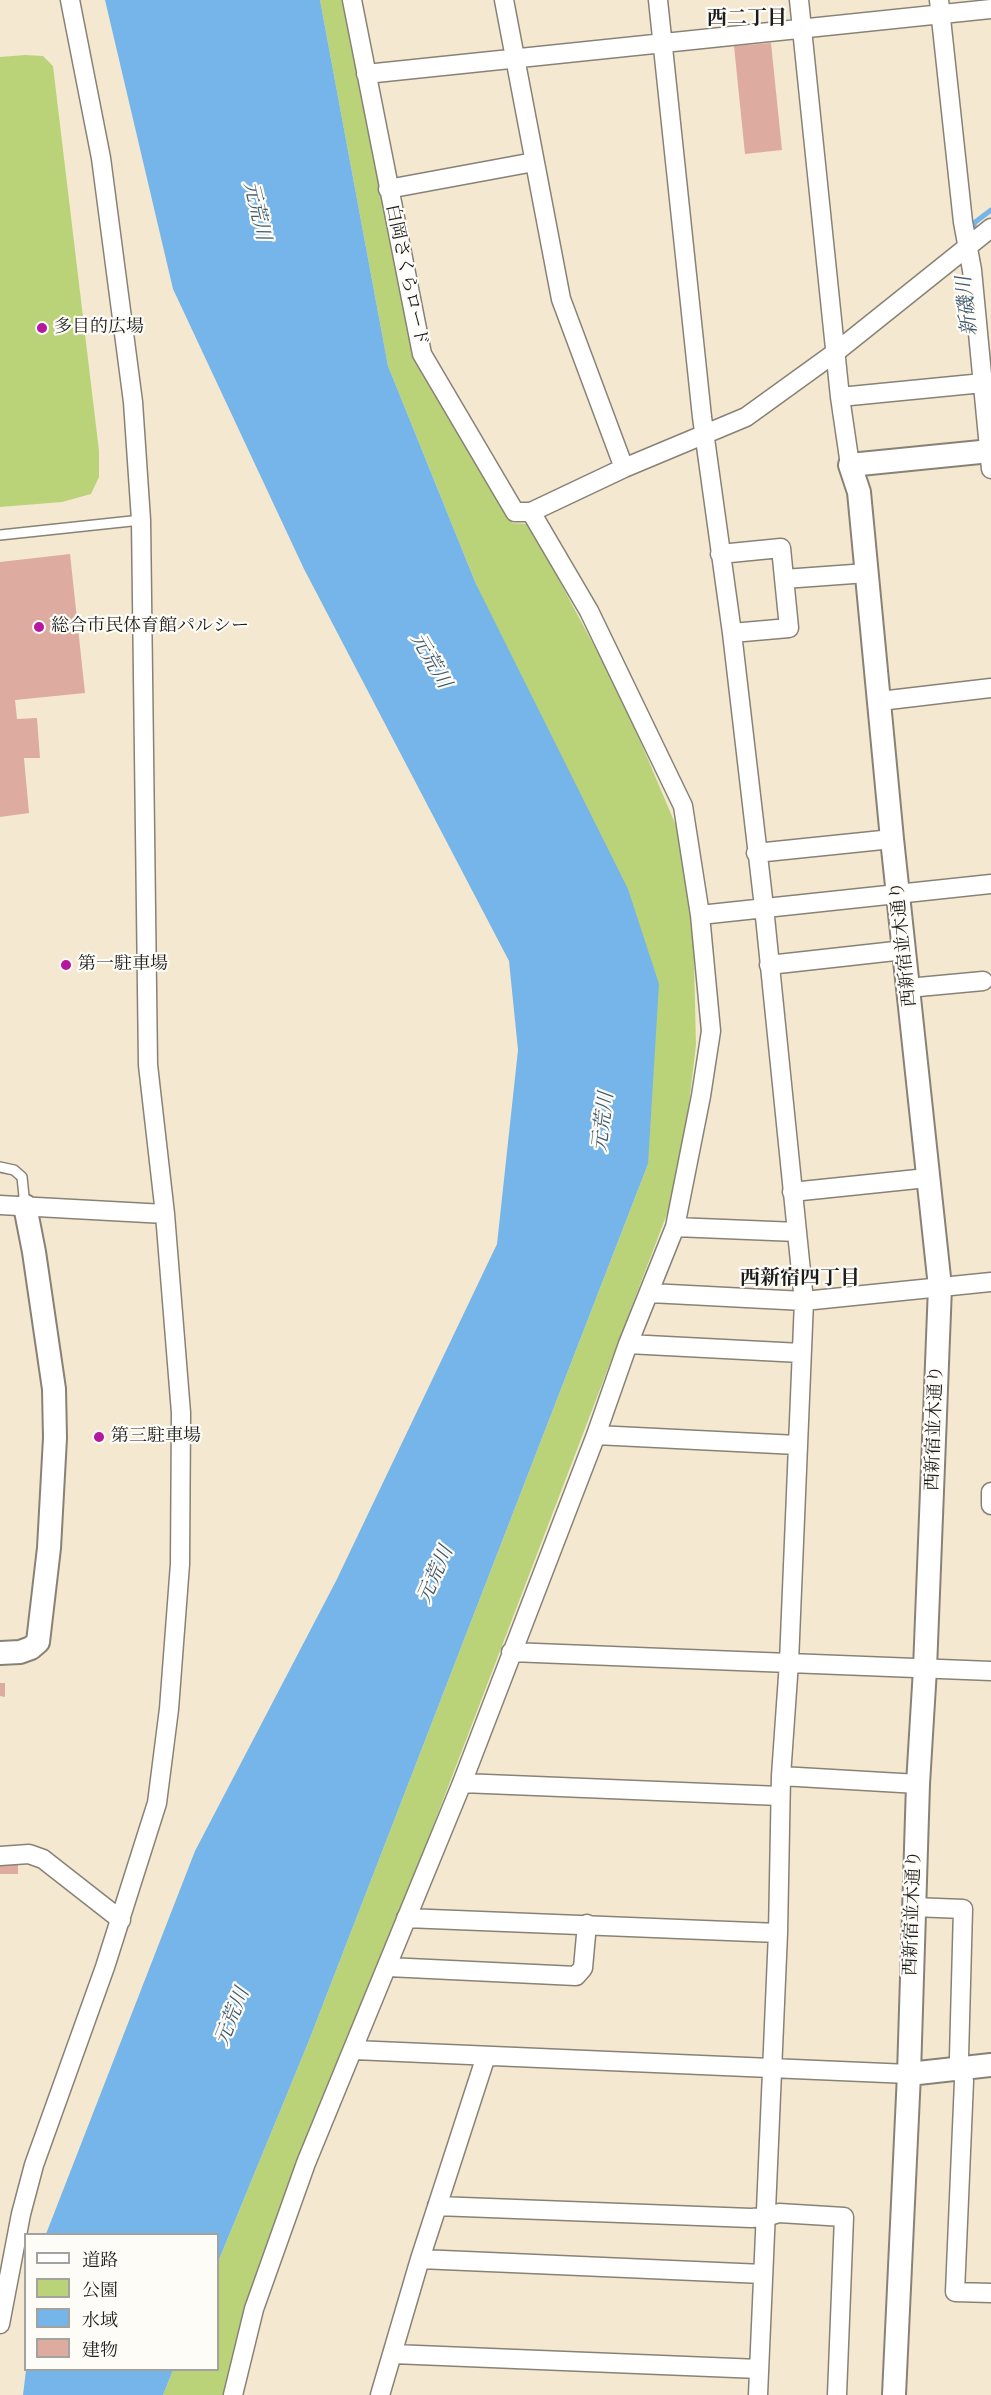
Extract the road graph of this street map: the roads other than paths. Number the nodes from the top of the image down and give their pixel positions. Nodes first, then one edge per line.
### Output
1 (70, 0) edge
2 (352, 0) edge
3 (504, 0) edge
4 (658, 0) edge
5 (799, 0) edge
6 (940, 7) edge
7 (991, 9) edge
8 (802, 28) junction
9 (663, 42) junction
10 (515, 59) junction
11 (366, 74) junction
12 (534, 162) junction
13 (388, 189) junction
14 (990, 235) edge
15 (968, 247) junction
16 (836, 352) junction
17 (983, 383) junction
18 (840, 397) junction
19 (704, 435) junction
20 (991, 457) edge
21 (850, 465) junction
22 (624, 468) junction
23 (531, 512) junction
24 (141, 520) junction
25 (0, 535) edge
26 (720, 555) junction
27 (867, 573) junction
28 (784, 579) junction
29 (732, 633) junction
30 (991, 688) edge
31 (880, 701) junction
32 (892, 839) junction
33 (756, 854) junction
34 (991, 884) edge
35 (899, 893) junction
36 (764, 907) junction
37 (700, 915) junction
38 (904, 950) junction
39 (769, 965) junction
40 (983, 981) dead end
41 (908, 988) junction
42 (0, 1167) edge
43 (927, 1178) junction
44 (792, 1192) junction
45 (0, 1205) edge
46 (25, 1206) junction
47 (165, 1214) junction
48 (675, 1227) junction
49 (797, 1232) junction
50 (991, 1282) edge
51 (940, 1287) junction
52 (650, 1293) junction
53 (804, 1301) junction
54 (628, 1344) junction
55 (801, 1353) junction
56 (596, 1435) junction
57 (797, 1445) junction
58 (991, 1492) edge
59 (991, 1505) edge
60 (511, 1652) junction
61 (0, 1653) edge
62 (789, 1662) junction
63 (925, 1669) junction
64 (991, 1671) edge
65 (781, 1776) junction
66 (462, 1783) junction
67 (918, 1784) junction
68 (780, 1796) junction
69 (0, 1856) edge
70 (913, 1907) junction
71 (406, 1918) junction
72 (121, 1920) junction
73 (587, 1924) junction
74 (778, 1933) junction
75 (388, 1967) junction
76 (354, 2050) junction
77 (486, 2056) junction
78 (991, 2065) edge
79 (771, 2068) junction
80 (962, 2068) junction
81 (909, 2074) junction
82 (437, 2206) junction
83 (766, 2217) junction
84 (420, 2259) junction
85 (5, 2264) edge
86 (763, 2274) junction
87 (991, 2293) edge
88 (0, 2324) edge
89 (393, 2354) junction
90 (759, 2369) junction
91 (233, 2395) edge
92 (380, 2395) edge
93 (758, 2395) edge
94 (837, 2395) edge
95 (894, 2395) edge

1 - 24 street
2 - 11 street, 白岡さくらロード
3 - 10 street
4 - 9 street
5 - 8 street
6 - 7 street
6 - 8 street
6 - 15 street
8 - 9 street
8 - 16 street
9 - 10 street
9 - 19 street
10 - 11 street
10 - 12 street
11 - 13 street, 白岡さくらロード
12 - 13 street
12 - 22 street
13 - 23 street, 白岡さくらロード
14 - 15 street
15 - 16 street
15 - 17 street
16 - 18 street
16 - 19 street
17 - 18 street
17 - 20 street
18 - 21 street
19 - 22 street
19 - 26 street
20 - 21 street
21 - 27 street, 西新宿並木通り
22 - 23 street
23 - 37 street
24 - 25 lane
24 - 47 street
26 - 28 street
26 - 29 street
27 - 28 street
27 - 31 street, 西新宿並木通り
28 - 29 street
29 - 33 street
30 - 31 street
31 - 32 street, 西新宿並木通り
32 - 33 street
32 - 35 street, 西新宿並木通り
33 - 36 street
34 - 35 street
35 - 36 street
35 - 38 street, 西新宿並木通り
36 - 37 street
36 - 39 street
37 - 48 street
38 - 39 street
38 - 41 street, 西新宿並木通り
39 - 44 street
40 - 41 street
41 - 43 street, 西新宿並木通り
42 - 46 lane
43 - 44 street
43 - 51 street, 西新宿並木通り
44 - 49 street
45 - 46 street
46 - 47 street
46 - 61 street
47 - 72 street
48 - 49 street
48 - 52 street
49 - 53 street
50 - 51 street
51 - 53 street
51 - 63 street, 西新宿並木通り
52 - 53 street
52 - 54 street
53 - 55 street
54 - 55 street
54 - 56 street
55 - 57 street
56 - 57 street
56 - 60 street
57 - 62 street
58 - 59 street
60 - 62 street
60 - 66 street
62 - 63 street
62 - 65 street
63 - 64 street
63 - 67 street, 西新宿並木通り
65 - 67 street
65 - 68 street
66 - 68 street
66 - 71 street
67 - 70 street, 西新宿並木通り
68 - 74 street
69 - 72 street
70 - 80 street
70 - 81 street, 西新宿並木通り
71 - 73 street
71 - 75 street
72 - 85 street
73 - 74 street
73 - 75 street
74 - 79 street
75 - 76 street
76 - 77 street
76 - 91 street
77 - 79 street
77 - 82 street
78 - 80 street
79 - 81 street
79 - 83 street
80 - 81 street
80 - 87 street
81 - 95 street, 西新宿並木通り
82 - 83 street
82 - 84 street
83 - 86 street
83 - 94 street
84 - 86 street
84 - 89 street
85 - 88 street
86 - 90 street
89 - 90 street
89 - 92 street
90 - 93 street

